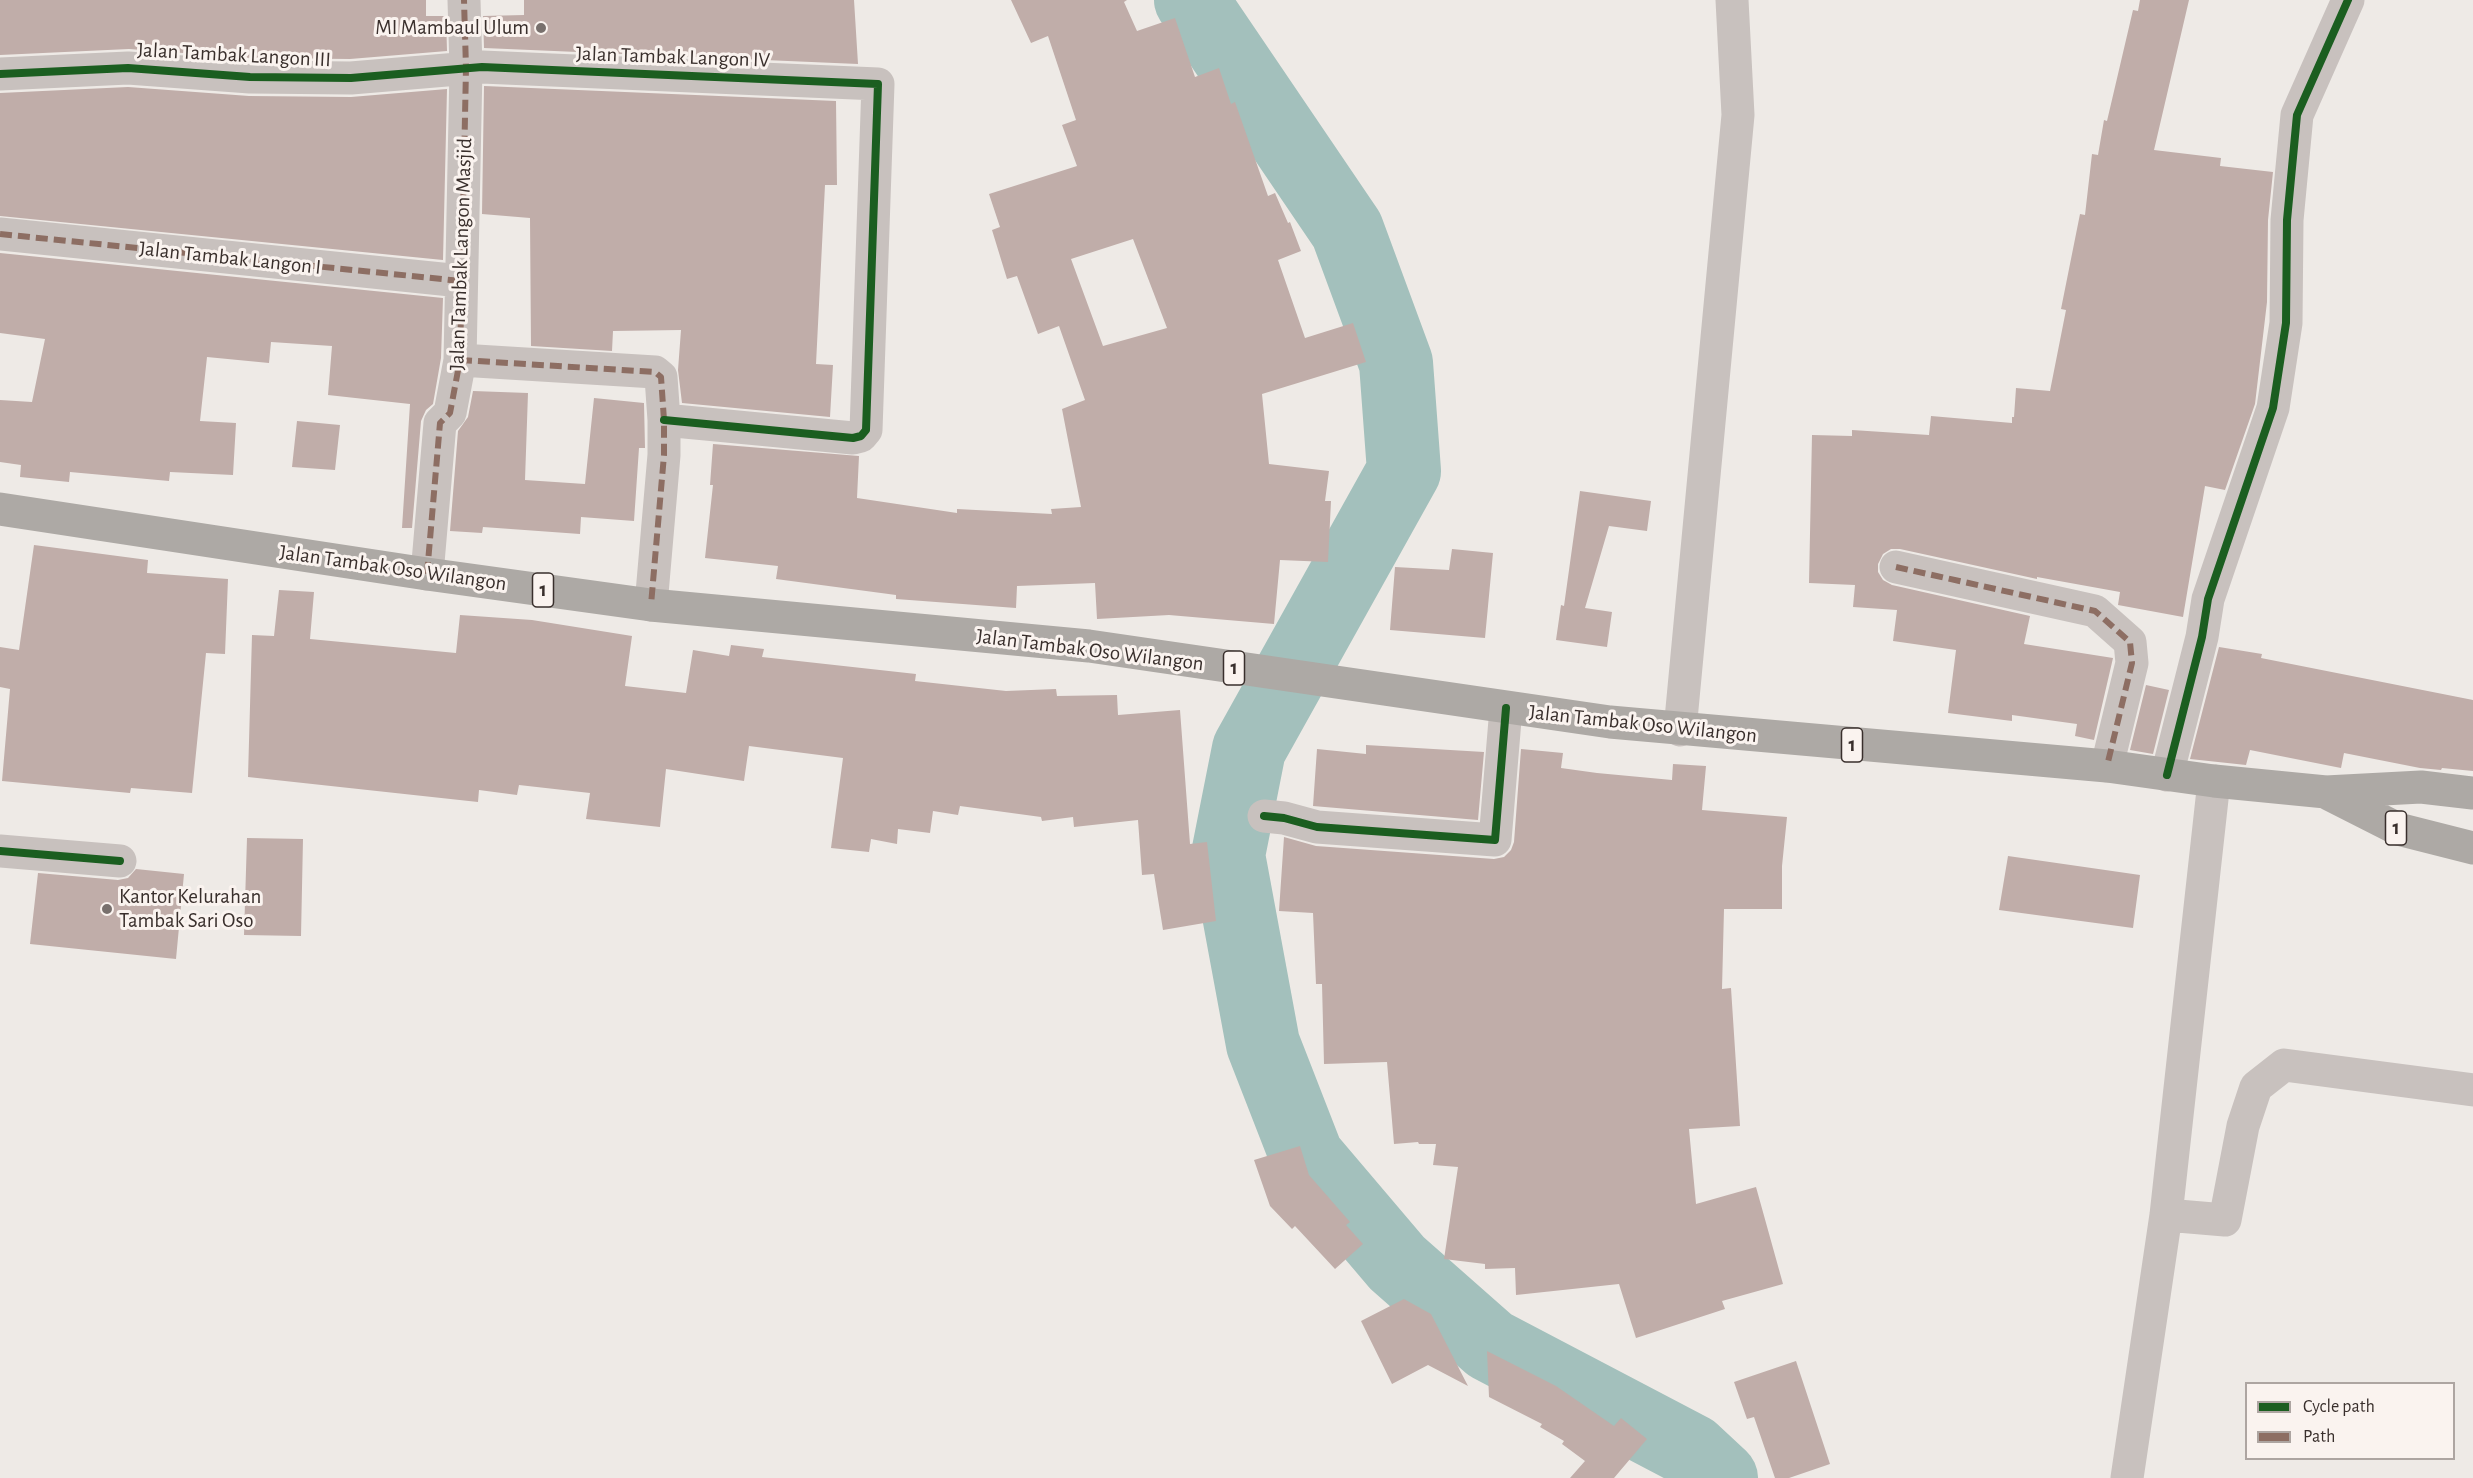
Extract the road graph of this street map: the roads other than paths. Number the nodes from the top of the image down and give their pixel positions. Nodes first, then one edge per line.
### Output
1 (464, 0) edge
2 (1732, 0) edge
3 (2348, 0) edge
4 (466, 68) junction
5 (0, 75) edge
6 (0, 234) edge
7 (461, 281) junction
8 (460, 360) junction
9 (664, 420) junction
10 (0, 508) edge
11 (1896, 567) dead end
12 (427, 574) junction
13 (651, 605) junction
14 (1506, 708) junction
15 (1680, 730) junction
16 (2107, 766) junction
17 (2167, 775) junction
18 (2214, 781) junction
19 (2326, 792) junction
20 (2473, 794) edge
21 (1264, 816) dead end
22 (2473, 848) edge
23 (0, 851) edge
24 (120, 861) dead end
25 (2473, 1090) edge
26 (2166, 1215) junction
27 (2127, 1478) edge

1 - 4 street, Jalan Tambak Langon Masjid
2 - 15 street
3 - 17 street
4 - 5 street, Jalan Tambak Langon III
4 - 7 street, Jalan Tambak Langon Masjid
4 - 9 street, Jalan Tambak Langon IV
6 - 7 street, Jalan Tambak Langon I
7 - 8 street, Jalan Tambak Langon Masjid
8 - 9 street
8 - 12 street, Jalan Tambak Langon Masjid
9 - 13 street
10 - 12 highway, Jalan Tambak Oso Wilangon / 1
11 - 16 street
12 - 13 highway, Jalan Tambak Oso Wilangon / 1
13 - 14 highway, Jalan Tambak Oso Wilangon / 1
14 - 15 highway, Jalan Tambak Oso Wilangon / 1
14 - 21 street
15 - 16 highway, Jalan Tambak Oso Wilangon / 1
16 - 17 highway, Jalan Tambak Oso Wilangon / 1
17 - 18 highway, Jalan Tambak Oso Wilangon / 1
18 - 19 highway, Jalan Tambak Oso Wilangon / 1
18 - 26 street
19 - 20 highway, Jalan Tambak Oso Wilangon / 1
19 - 22 highway, Jalan Tambak Oso Wilangon / 1
23 - 24 street
25 - 26 street
26 - 27 street

